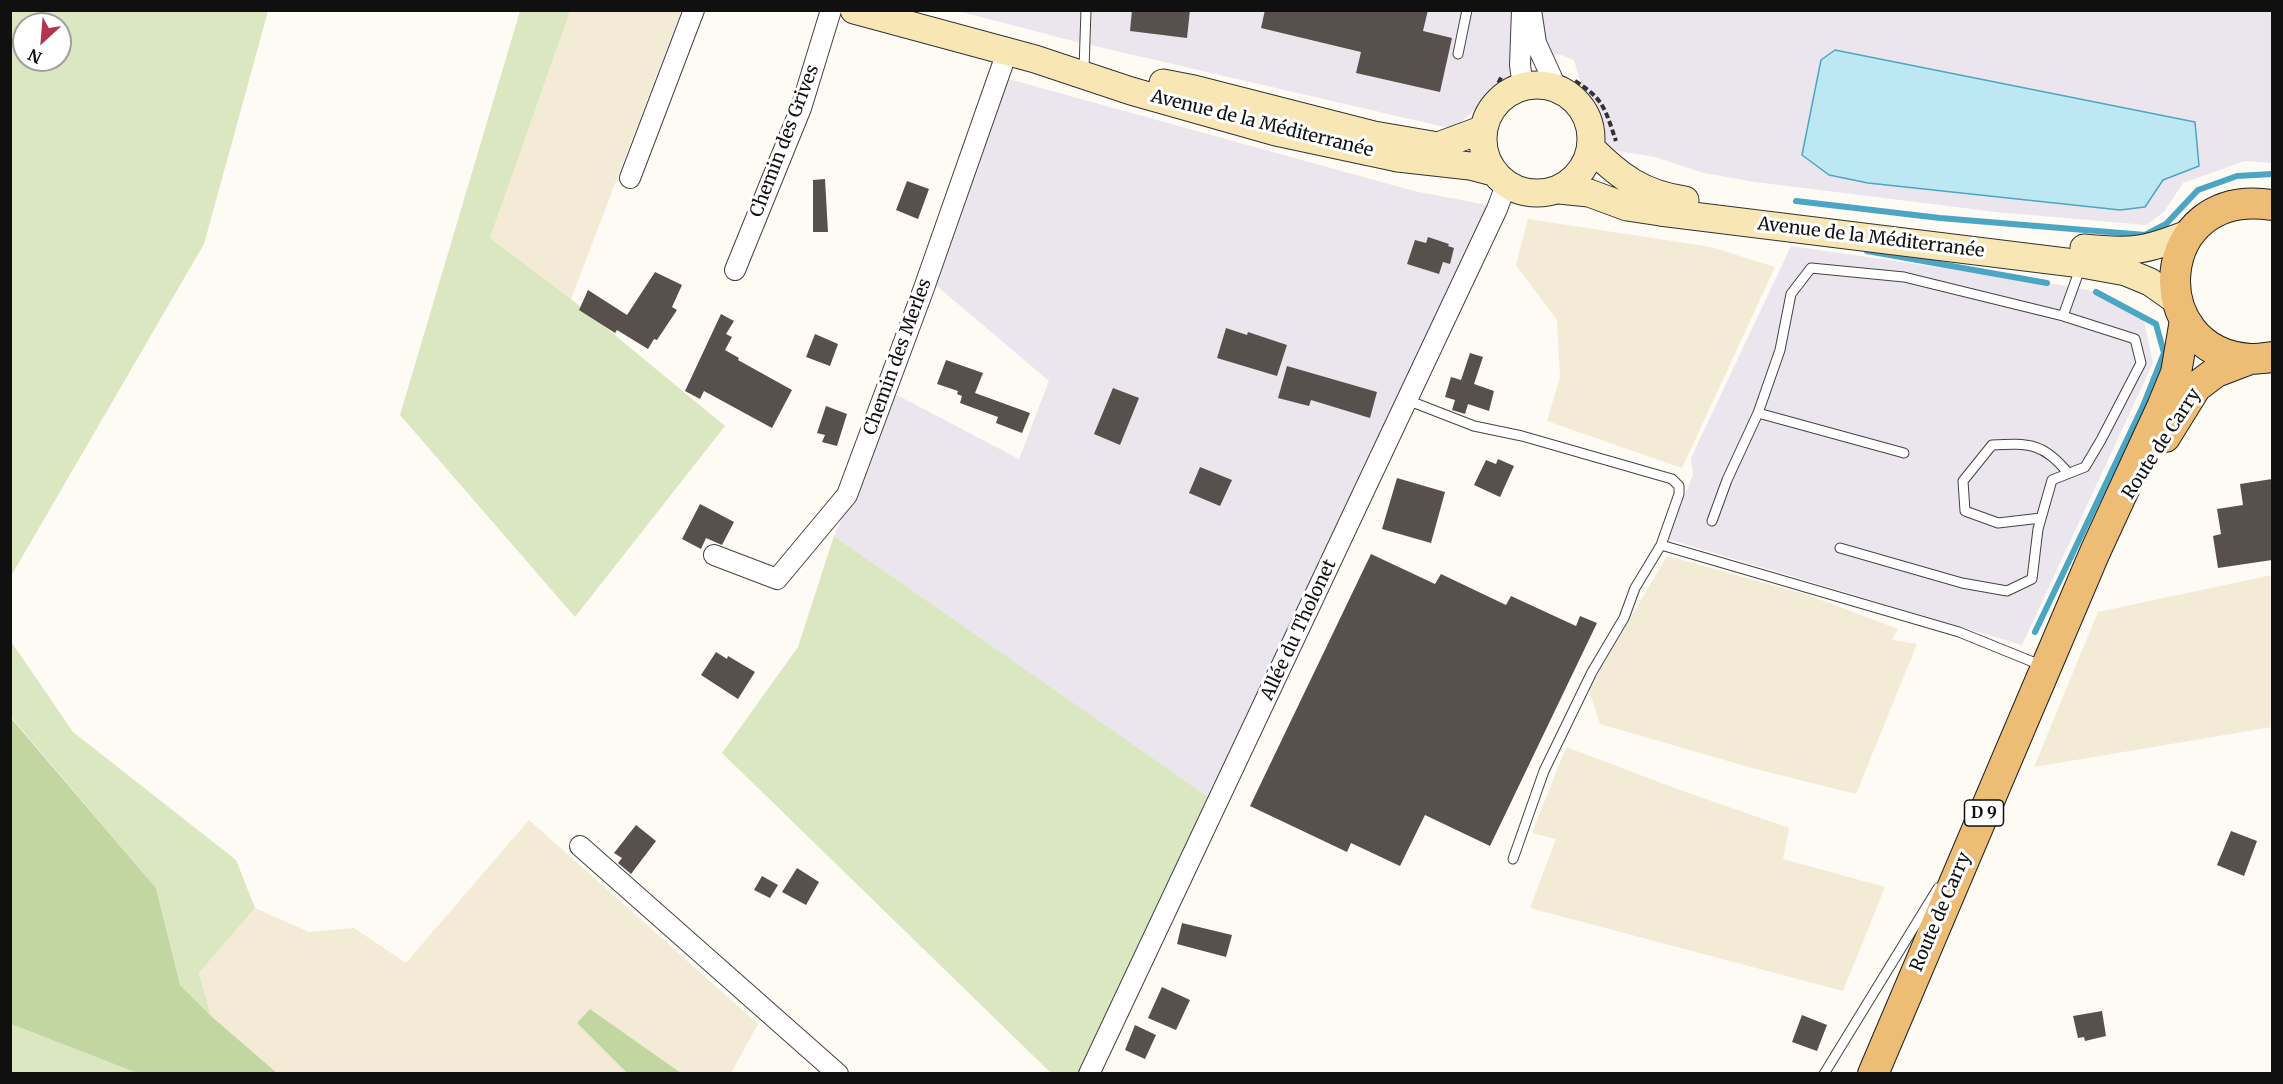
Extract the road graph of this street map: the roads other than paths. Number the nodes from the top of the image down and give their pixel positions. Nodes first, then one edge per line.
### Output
1 (694, 10) edge
2 (831, 10) edge
3 (854, 10) edge
4 (1086, 10) edge
5 (1467, 10) edge
6 (1522, 10) edge
7 (1531, 10) edge
8 (1007, 52) junction
9 (1458, 54) dead end
10 (1035, 59) junction
11 (1084, 69) junction
12 (1564, 84) junction
13 (1523, 87) junction
14 (1484, 129) junction
15 (1591, 148) junction
16 (630, 178) dead end
17 (1500, 178) junction
18 (1559, 190) junction
19 (2272, 205) edge
20 (2190, 233) junction
21 (2082, 264) junction
22 (735, 270) dead end
23 (2181, 310) junction
24 (2063, 316) junction
25 (2261, 358) edge
26 (1407, 400) junction
27 (1758, 413) junction
28 (1904, 453) dead end
29 (2068, 473) junction
30 (2041, 518) junction
31 (1712, 521) dead end
32 (1661, 545) junction
33 (1840, 548) dead end
34 (2095, 552) junction
35 (714, 555) dead end
36 (2046, 667) junction
37 (1981, 819) junction
38 (580, 846) dead end
39 (1513, 859) dead end
40 (1950, 869) dead end
41 (1943, 879) dead end
42 (838, 1074) edge
43 (1089, 1074) edge
44 (1824, 1074) edge
45 (1873, 1074) edge

1 - 16 street
2 - 22 street, Chemin des Grives
3 - 8 main road, Avenue de la Méditerranée
4 - 11 lane
5 - 9 lane
6 - 13 street
7 - 12 street
8 - 10 main road, Avenue de la Méditerranée
8 - 35 street, Chemin des Merles
10 - 11 main road, Avenue de la Méditerranée
10 - 17 main road, Avenue de la Méditerranée
11 - 14 main road, Avenue de la Méditerranée
12 - 13 main road
12 - 15 main road
13 - 14 main road
14 - 17 main road
15 - 18 main road
15 - 20 main road, Avenue de la Méditerranée
17 - 18 main road
17 - 26 street, Allée du Tholonet
18 - 21 main road, Avenue de la Méditerranée
19 - 20 main road
20 - 23 main road, Route de Carry
21 - 23 main road, Avenue de la Méditerranée
21 - 24 lane
23 - 25 main road
23 - 34 main road, Route de Carry / D 9
24 - 27 lane
24 - 29 lane
25 - 34 main road, Route de Carry / D 9
26 - 32 lane
26 - 43 street, Allée du Tholonet
27 - 28 lane
27 - 31 lane
29 - 30 lane
29 - 30 lane
30 - 33 lane
32 - 36 lane
32 - 39 lane
34 - 36 main road, Route de Carry / D 9
36 - 37 main road, Route de Carry / D 9
37 - 40 lane
37 - 45 main road, Route de Carry / D 9
38 - 42 street
41 - 44 lane

